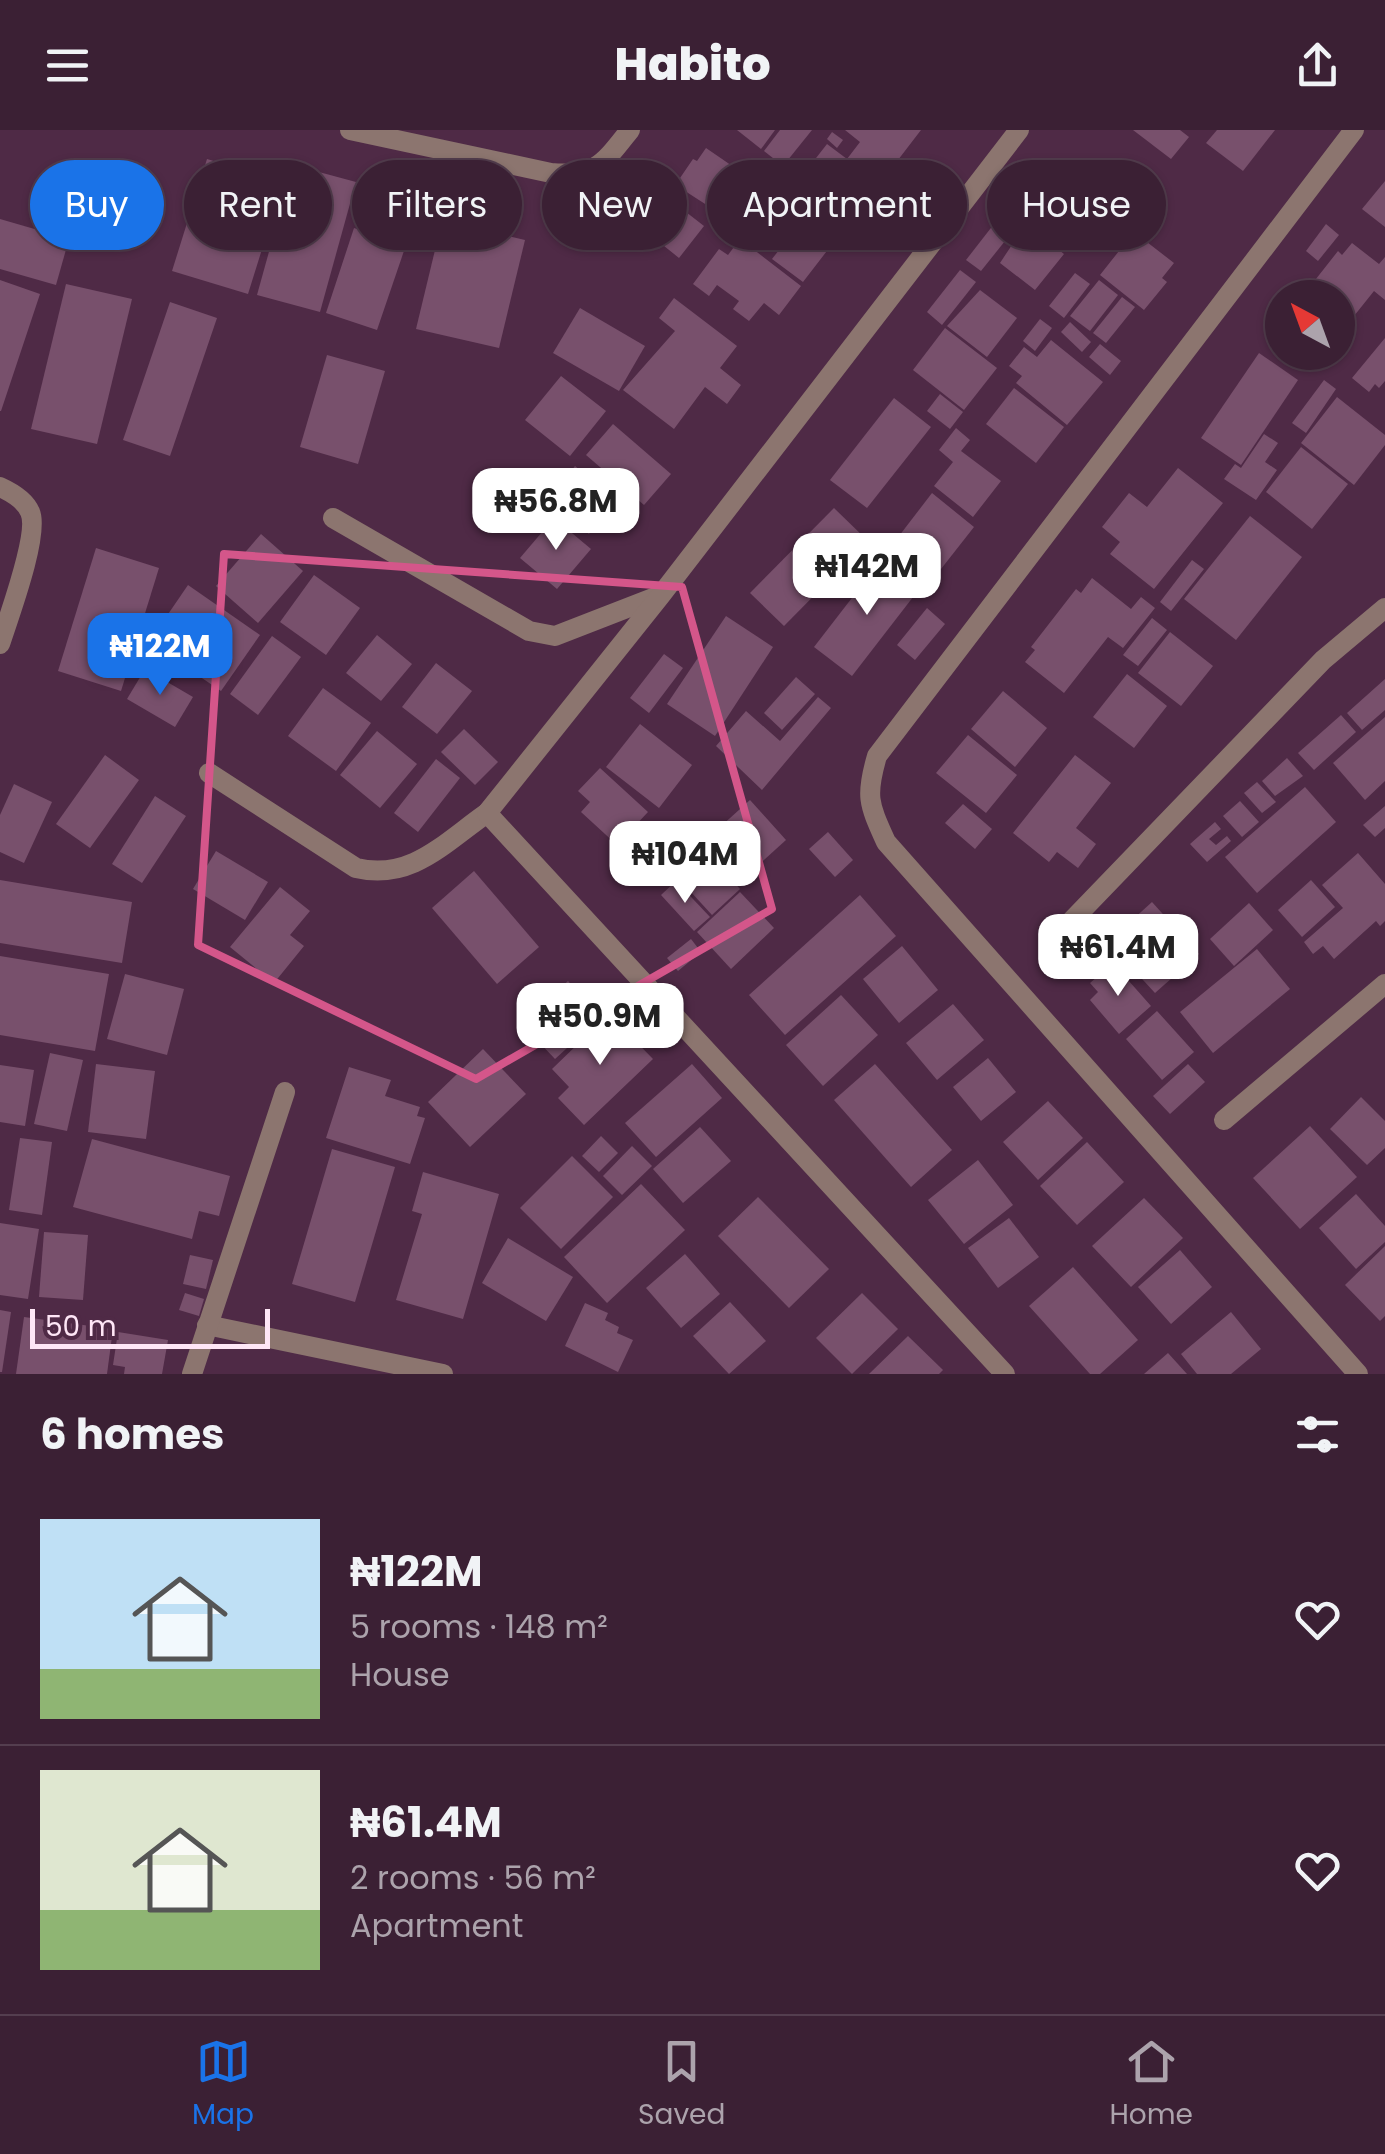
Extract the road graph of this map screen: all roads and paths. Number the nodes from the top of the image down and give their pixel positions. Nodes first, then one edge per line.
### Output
1 (350, 130) edge
2 (630, 130) edge
3 (1019, 130) edge
4 (1354, 130) edge
5 (0, 487) edge
6 (333, 518) dead end
7 (661, 596) junction
8 (1385, 608) edge
9 (0, 644) edge
10 (209, 773) dead end
11 (487, 813) junction
12 (1057, 936) dead end
13 (1385, 984) edge
14 (285, 1092) dead end
15 (1224, 1120) dead end
16 (207, 1325) junction
17 (192, 1374) edge
18 (443, 1374) edge
19 (1004, 1374) edge
20 (1358, 1374) edge

1 - 2 street
3 - 7 street
4 - 20 street
5 - 9 street
6 - 7 street
7 - 11 street
8 - 12 street
10 - 11 street
11 - 19 street
13 - 15 street
14 - 16 street
16 - 17 street
16 - 18 street

